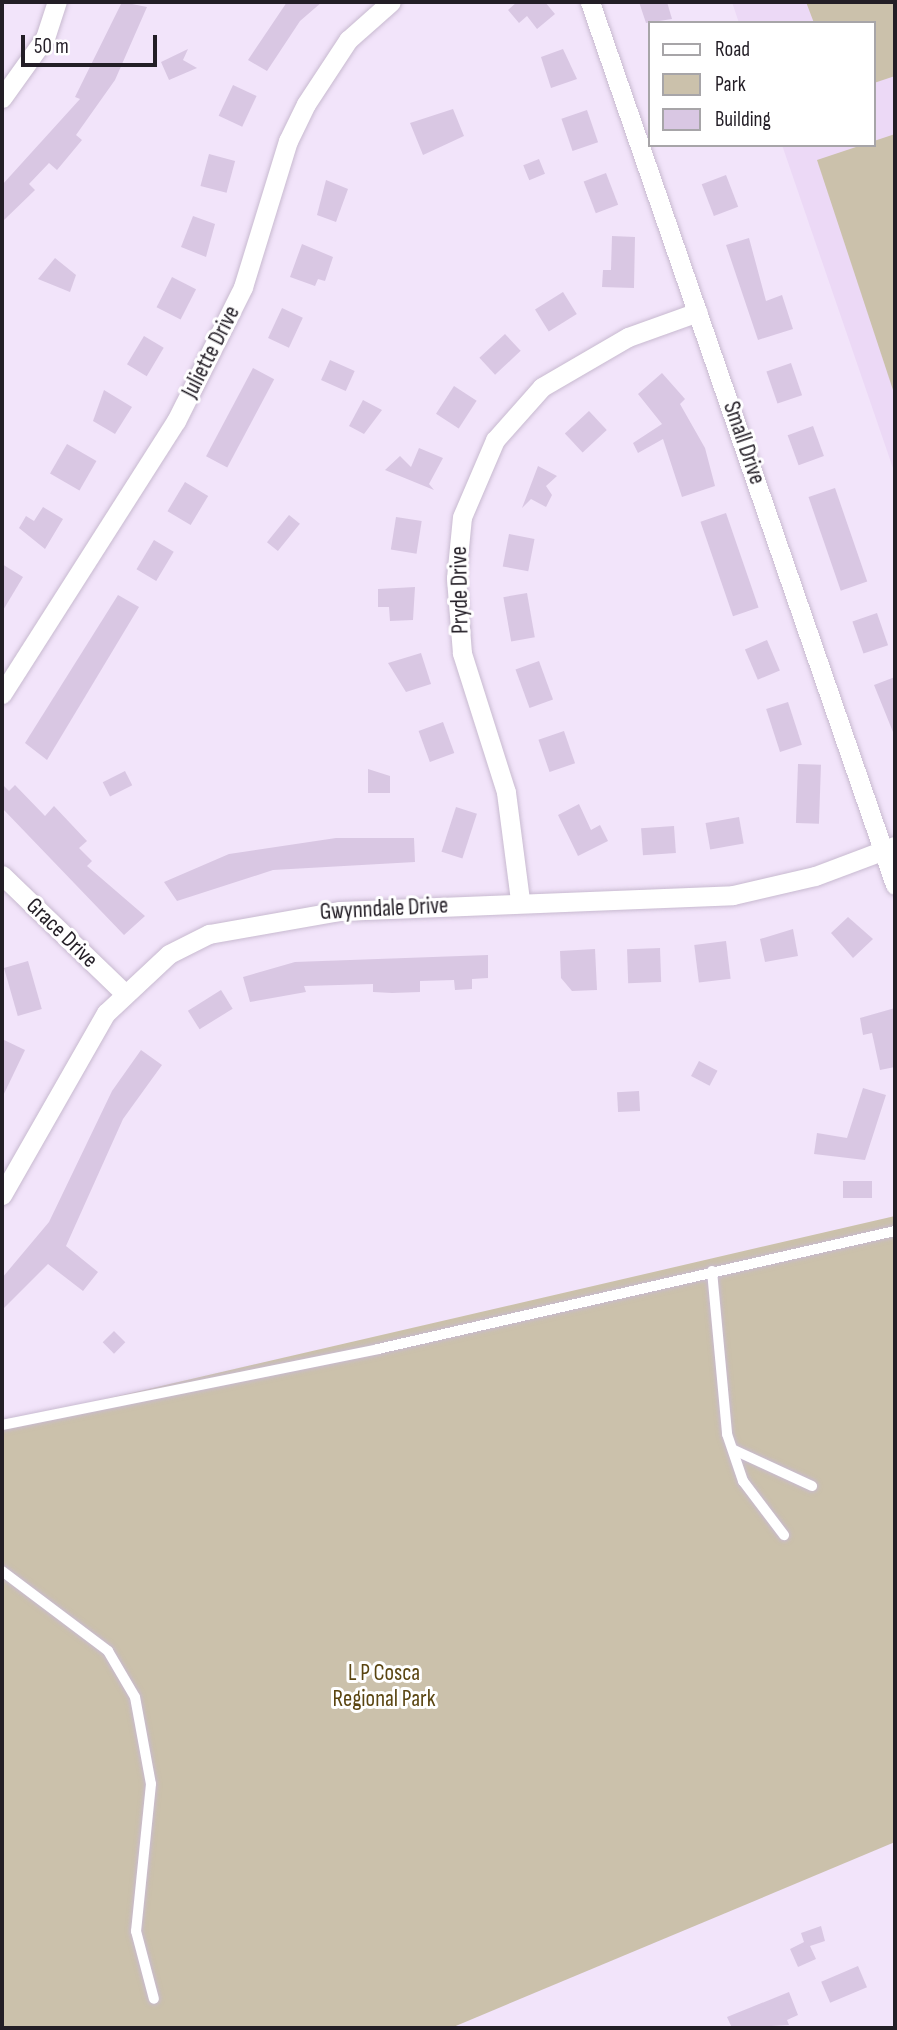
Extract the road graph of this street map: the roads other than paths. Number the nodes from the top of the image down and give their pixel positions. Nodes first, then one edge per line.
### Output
1 (57, 2) edge
2 (391, 2) edge
3 (590, 2) edge
4 (2, 98) edge
5 (698, 312) junction
6 (2, 694) edge
7 (890, 847) edge
8 (2, 875) edge
9 (895, 885) edge
10 (520, 900) junction
11 (123, 992) junction
12 (2, 1195) edge
13 (895, 1231) edge
14 (712, 1272) junction
15 (2, 1425) edge
16 (734, 1450) junction
17 (812, 1486) dead end
18 (784, 1535) dead end
19 (2, 1571) edge
20 (154, 1999) dead end

1 - 4 street
2 - 6 street, Juliette Drive
3 - 5 street, Small Drive
5 - 7 street, Small Drive
5 - 10 street, Pryde Drive
7 - 9 street, Small Drive
7 - 10 street, Gwynndale Drive
8 - 11 street, Grace Drive
10 - 11 street, Gwynndale Drive
11 - 12 street, Gwynndale Drive
13 - 14 lane
14 - 15 lane
14 - 16 lane
16 - 17 lane
16 - 18 lane
19 - 20 lane

